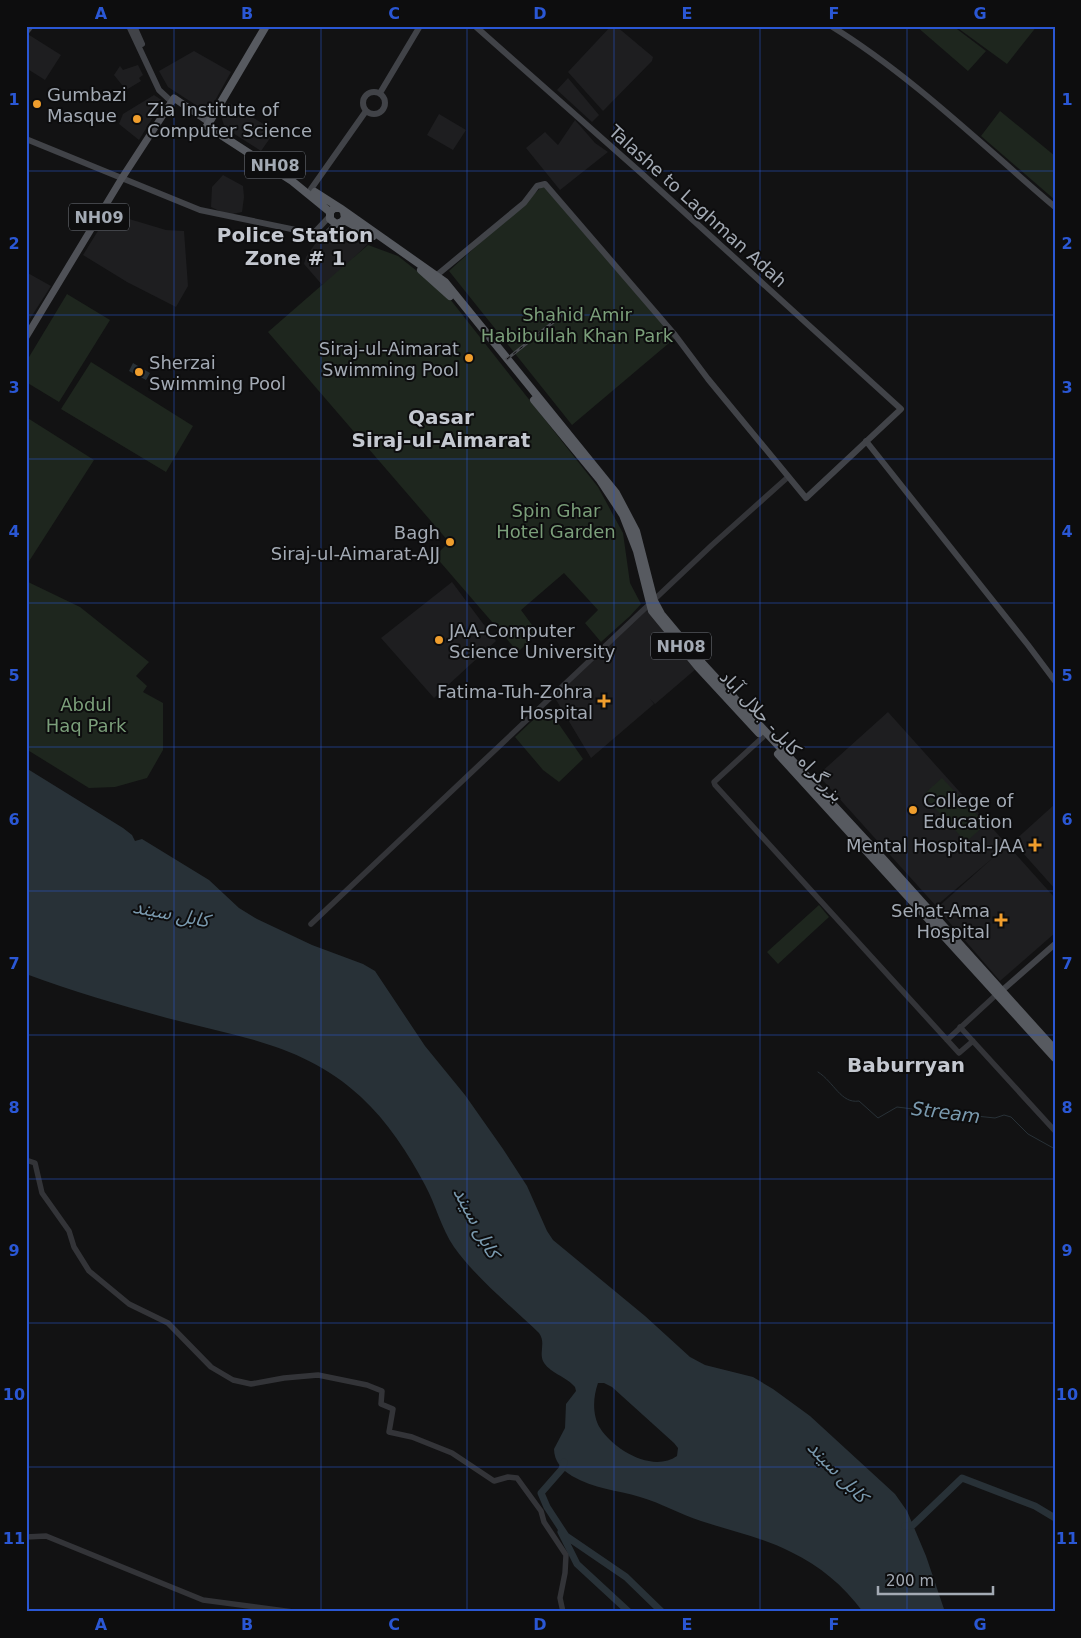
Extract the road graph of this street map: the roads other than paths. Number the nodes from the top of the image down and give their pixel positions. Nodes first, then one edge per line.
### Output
1 (31, 26) edge
2 (129, 26) edge
3 (134, 26) edge
4 (266, 26) edge
5 (272, 26) edge
6 (420, 26) edge
7 (474, 26) edge
8 (830, 26) edge
9 (26, 32) edge
10 (380, 93) junction
11 (173, 100) junction
12 (366, 110) junction
13 (210, 126) junction
14 (26, 139) edge
15 (122, 178) junction
16 (311, 189) junction
17 (1055, 207) edge
18 (330, 214) junction
19 (341, 216) junction
20 (314, 233) junction
21 (437, 275) junction
22 (26, 337) edge
23 (866, 441) junction
24 (788, 477) junction
25 (652, 603) junction
26 (1055, 681) edge
27 (765, 735) junction
28 (311, 924) dead end
29 (1055, 944) edge
30 (999, 993) junction
31 (960, 1027) junction
32 (947, 1040) junction
33 (973, 1041) junction
34 (1055, 1050) edge
35 (1055, 1058) edge
36 (1055, 1131) edge
37 (26, 1160) edge
38 (26, 1537) edge
39 (293, 1612) edge
40 (563, 1612) edge

1 - 9 main road
2 - 11 main road
3 - 11 main road
4 - 13 highway
5 - 13 highway
6 - 10 main road
7 - 23 main road, Talashe to Laghman Adah
8 - 17 main road
10 - 12 main road
10 - 12 main road
11 - 13 main road
11 - 15 main road, NH09
12 - 16 main road
13 - 16 highway, بزرگراه کابل- جلال آباد / NH08
13 - 18 highway, NH08
14 - 15 main road
15 - 20 main road
15 - 22 main road, NH09
16 - 19 highway, بزرگراه کابل- جلال آباد / NH08
18 - 19 highway
18 - 19 highway
18 - 20 main road
19 - 20 main road
19 - 21 highway, بزرگراه کابل- جلال آباد / NH08
19 - 25 highway, بزرگراه کابل- جلال آباد / NH08
21 - 24 main road
21 - 25 highway, بزرگراه کابل- جلال آباد / NH08
23 - 24 main road
23 - 26 main road
24 - 25 street
25 - 27 highway, بزرگراه کابل- جلال آباد / NH08
25 - 28 street
27 - 30 highway, بزرگراه کابل- جلال آباد / NH08
27 - 32 street
29 - 30 main road
30 - 31 street
30 - 34 highway, بزرگراه کابل- جلال آباد / NH08
30 - 35 highway, بزرگراه کابل- جلال آباد / NH08
31 - 32 street
31 - 33 street
32 - 33 street
33 - 36 street
37 - 40 street
38 - 39 street

